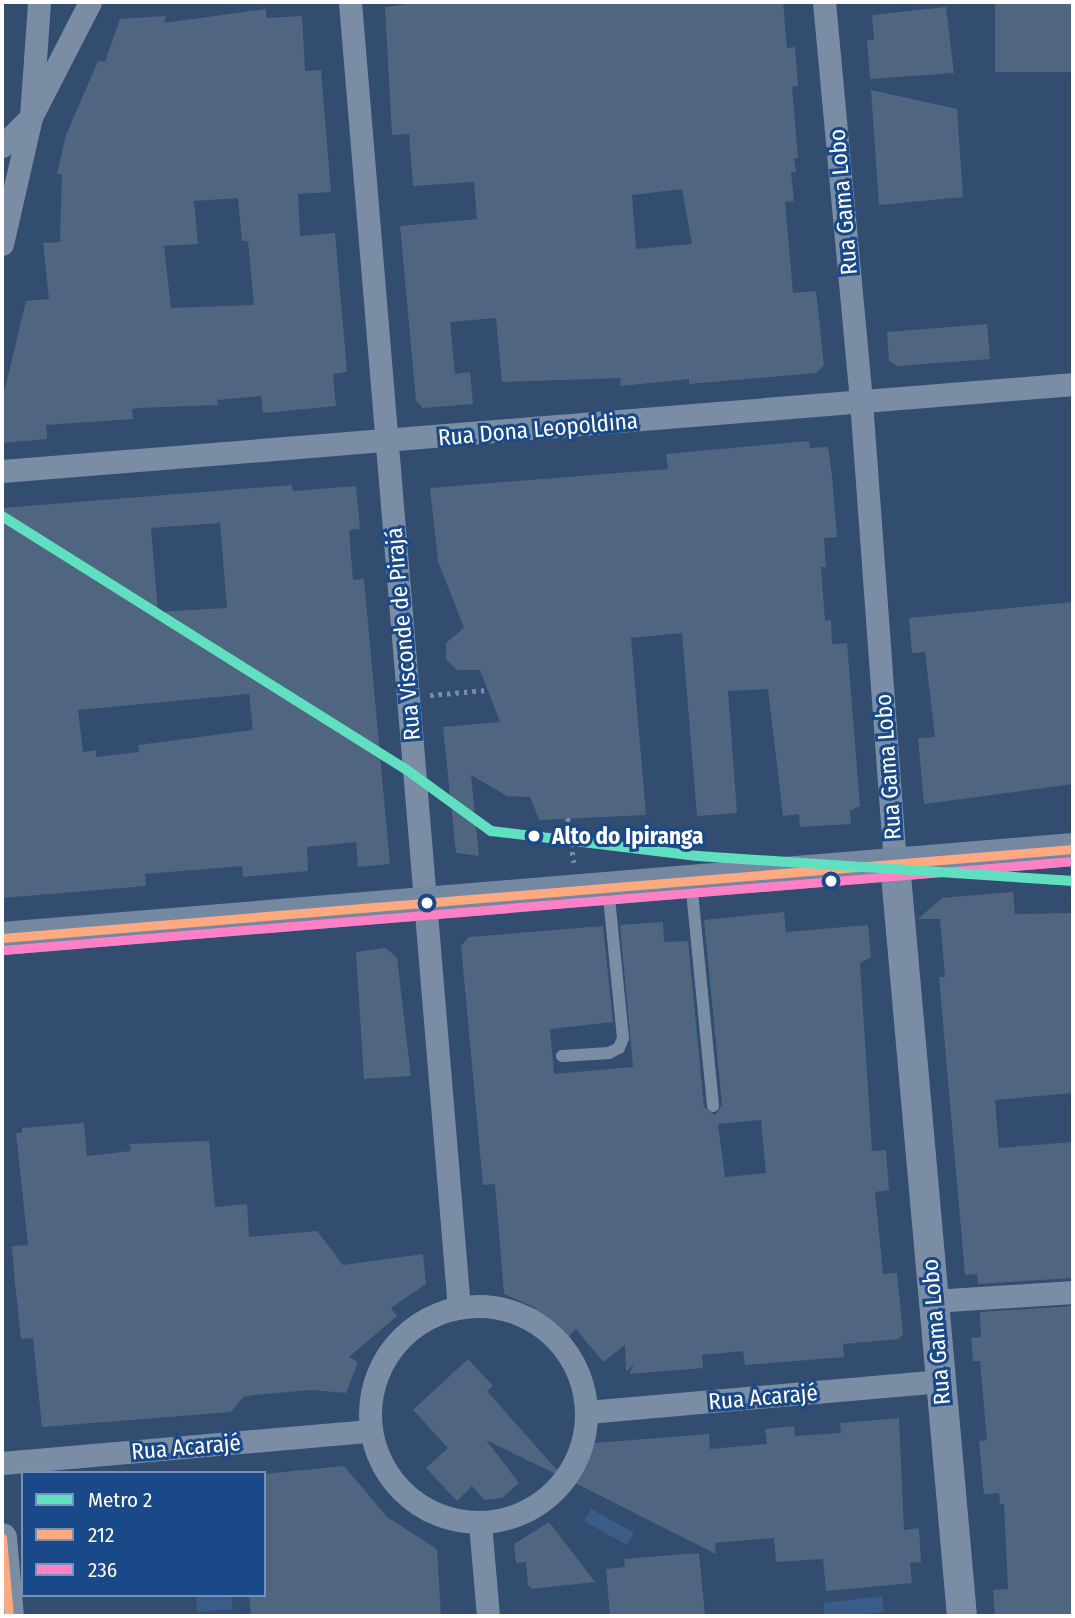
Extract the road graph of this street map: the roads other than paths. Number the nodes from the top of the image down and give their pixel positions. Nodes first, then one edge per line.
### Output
1 (39, 2) edge
2 (90, 2) edge
3 (350, 2) edge
4 (824, 2) edge
5 (31, 117) junction
6 (2, 146) edge
7 (6, 207) edge
8 (2, 244) edge
9 (1073, 384) edge
10 (861, 401) junction
11 (385, 442) junction
12 (2, 471) edge
13 (1073, 849) edge
14 (895, 864) junction
15 (691, 881) junction
16 (592, 889) junction
17 (428, 903) junction
18 (2, 938) edge
19 (562, 1056) dead end
20 (713, 1106) dead end
21 (1073, 1292) edge
22 (933, 1301) junction
23 (459, 1307) junction
24 (939, 1381) junction
25 (587, 1412) junction
26 (370, 1431) junction
27 (2, 1464) edge
28 (480, 1522) junction
29 (2, 1538) edge
30 (9, 1616) edge
31 (488, 1616) edge
32 (962, 1616) edge

1 - 5 street
2 - 5 street
3 - 11 street, Rua Visconde de Pirajá
4 - 10 street, Rua Gama Lobo
5 - 6 street
5 - 7 street
7 - 8 street
9 - 10 street, Rua Dona Leopoldina
10 - 11 street, Rua Dona Leopoldina
10 - 14 street, Rua Gama Lobo
11 - 12 street, Rua Dona Leopoldina
11 - 17 street, Rua Visconde de Pirajá
13 - 14 main road
14 - 15 main road
14 - 22 street, Rua Gama Lobo
15 - 16 main road
15 - 20 lane
16 - 17 main road
16 - 19 lane
17 - 18 main road
17 - 23 street, Rua Visconde de Pirajá
21 - 22 street
22 - 24 street, Rua Gama Lobo
23 - 25 street
23 - 26 street
24 - 25 street, Rua Acarajé
24 - 32 street, Rua Gama Lobo
25 - 28 street
26 - 27 street, Rua Acarajé
26 - 28 street
28 - 31 street
29 - 30 street

